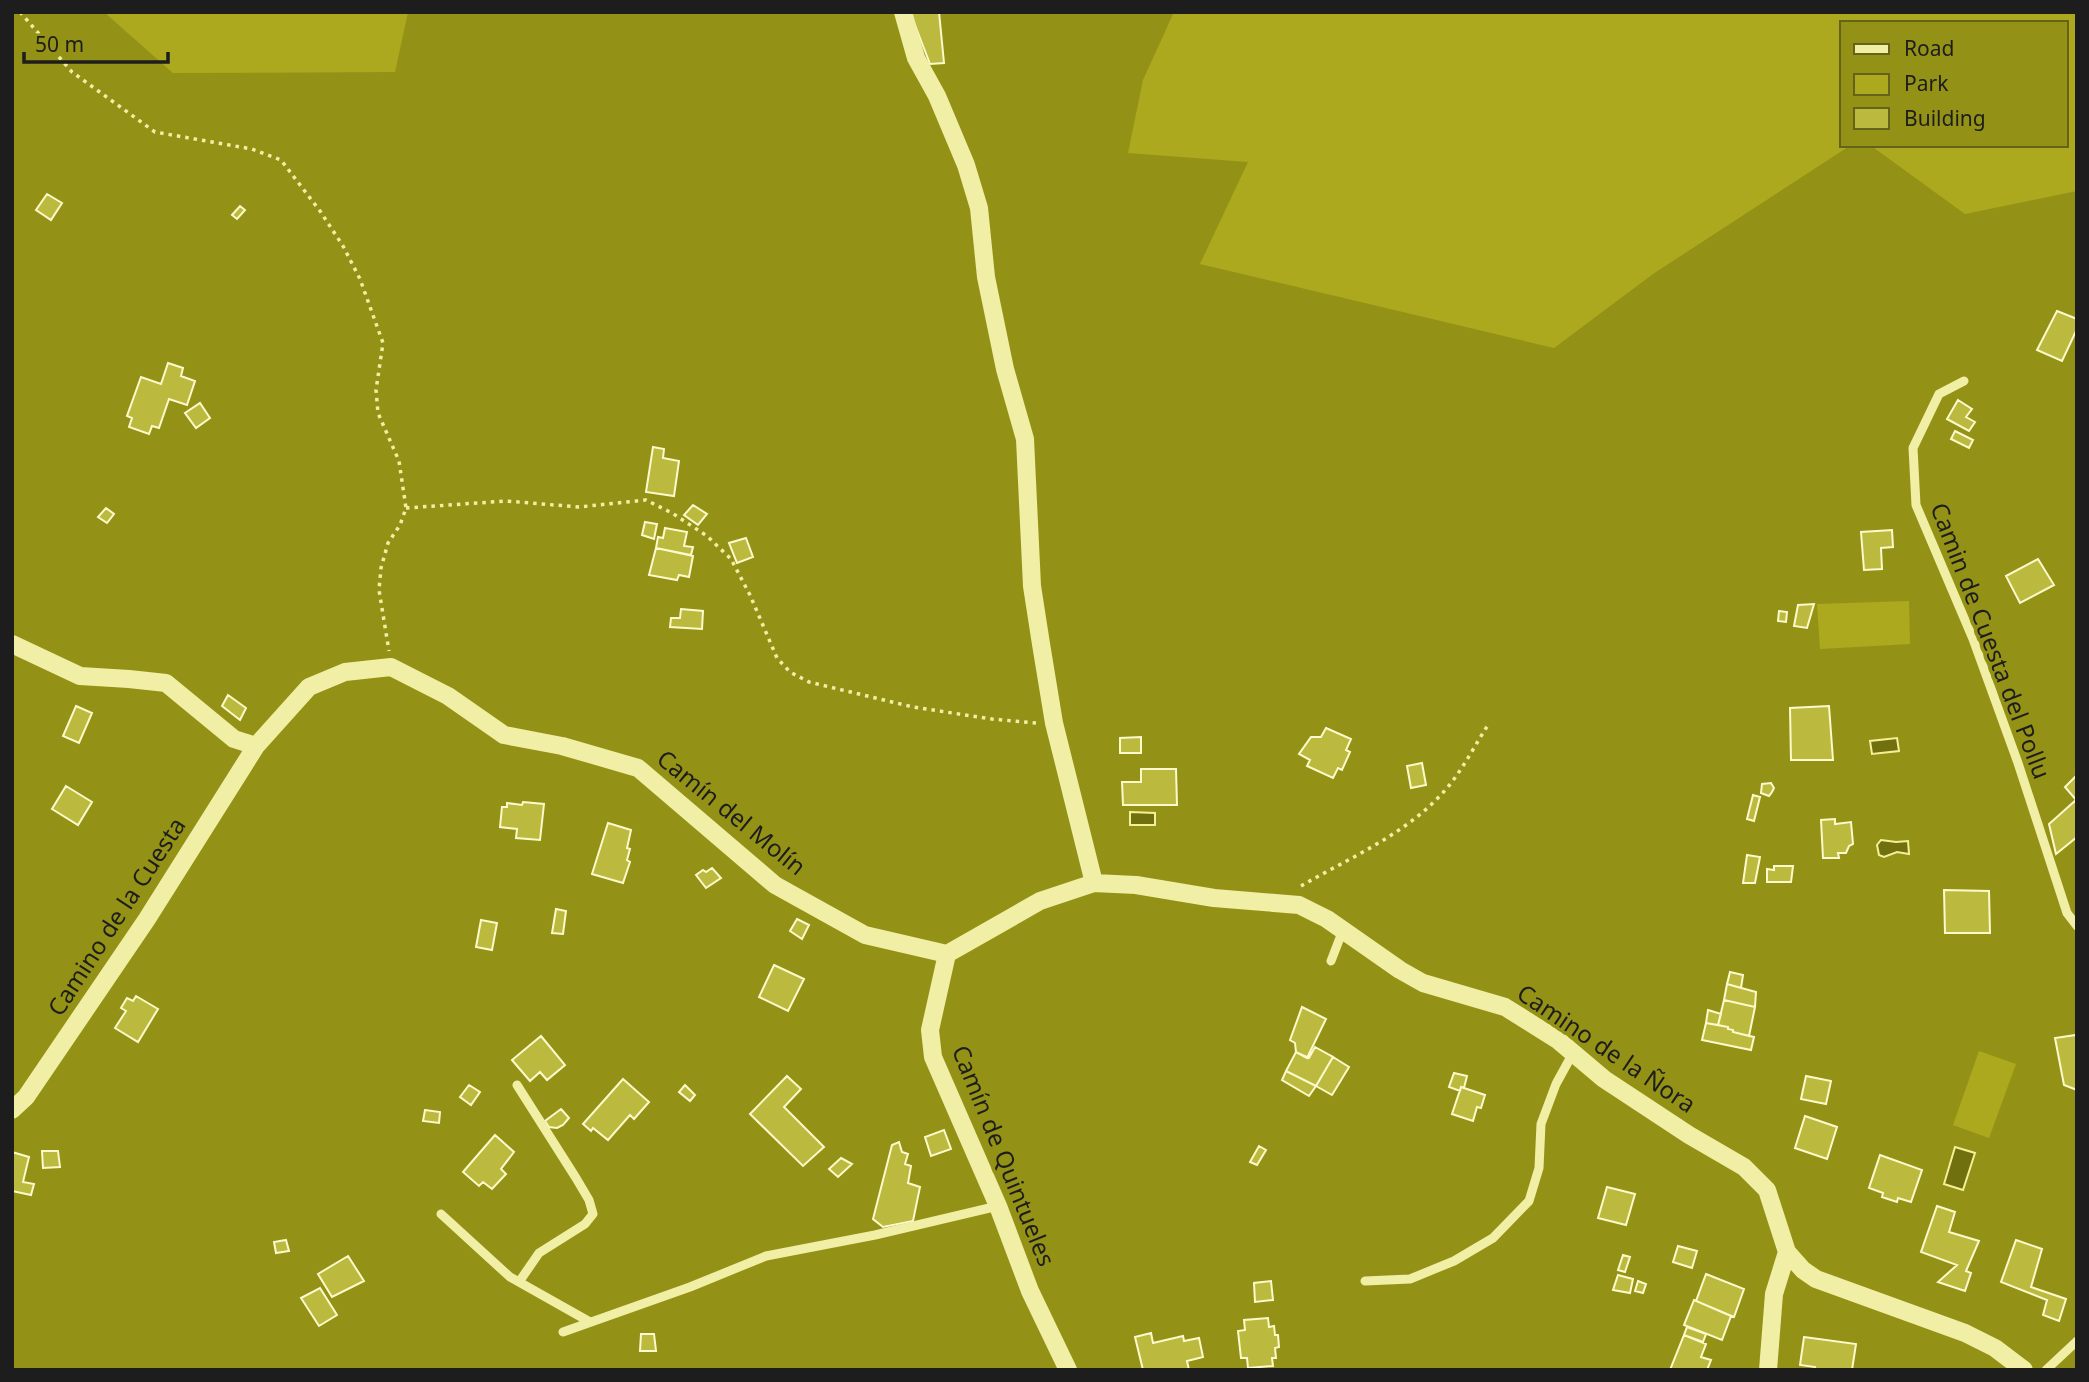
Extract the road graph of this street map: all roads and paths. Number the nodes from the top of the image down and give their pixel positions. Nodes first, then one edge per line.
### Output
1 (20, 12) edge
2 (903, 12) edge
3 (1964, 381) dead end
4 (406, 508) junction
5 (12, 644) edge
6 (391, 667) junction
7 (1054, 723) junction
8 (1488, 725) dead end
9 (256, 746) junction
10 (1094, 883) junction
11 (1286, 904) junction
12 (2077, 926) edge
13 (1343, 930) junction
14 (947, 954) junction
15 (1331, 961) dead end
16 (1573, 1053) junction
17 (517, 1085) dead end
18 (12, 1110) edge
19 (998, 1206) junction
20 (441, 1214) dead end
21 (1787, 1252) junction
22 (1365, 1281) dead end
23 (519, 1282) junction
24 (590, 1322) junction
25 (563, 1332) dead end
26 (2077, 1341) edge
27 (1068, 1370) edge
28 (1768, 1370) edge
29 (2024, 1370) edge
30 (2046, 1370) edge

1 - 4 path
2 - 7 street
3 - 12 lane, Camin de Cuesta del Pollu
4 - 6 path
4 - 7 path
5 - 9 street
6 - 9 street
6 - 14 street, Camín del Molín
7 - 10 street
8 - 11 path
9 - 18 street, Camino de la Cuesta
10 - 11 street, Camino de la Ñora
10 - 14 street
11 - 13 street, Camino de la Ñora
13 - 15 lane
13 - 16 street, Camino de la Ñora
14 - 19 street, Camín de Quintueles
16 - 21 street, Camino de la Ñora
16 - 22 lane
17 - 23 lane
19 - 24 lane
19 - 27 street, Camín de Quintueles
20 - 23 lane
21 - 28 street
21 - 29 street, Camino de la Ñora
23 - 24 lane
24 - 25 lane
26 - 30 lane

